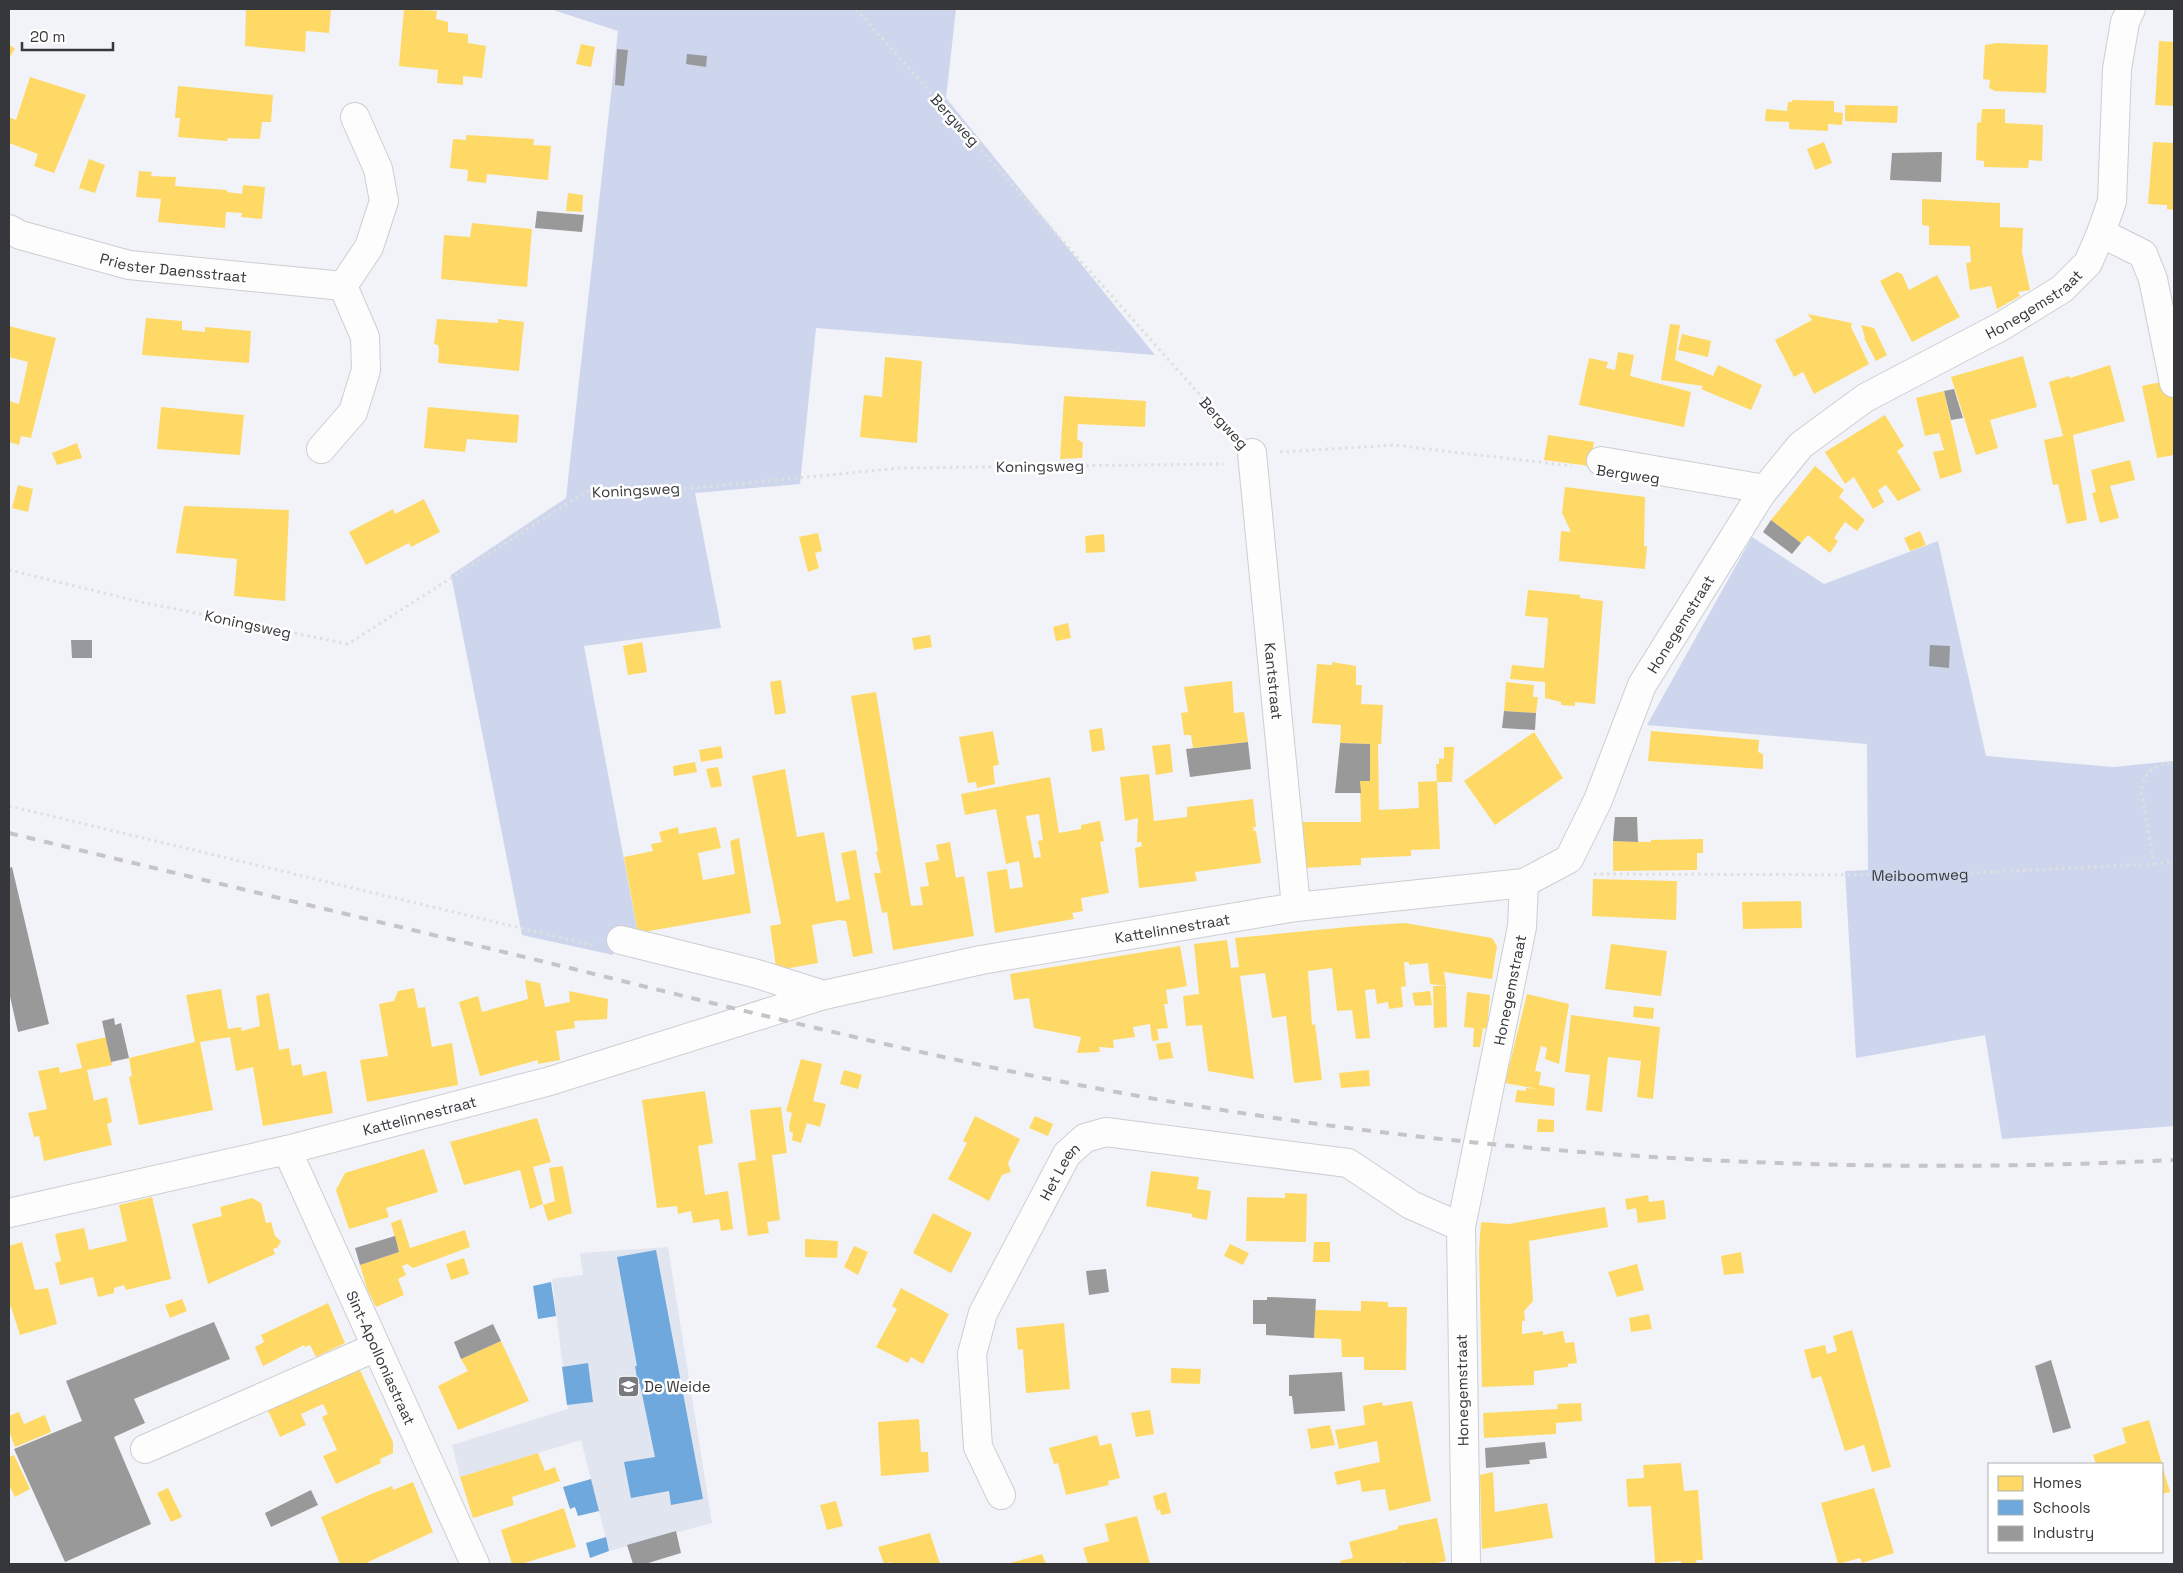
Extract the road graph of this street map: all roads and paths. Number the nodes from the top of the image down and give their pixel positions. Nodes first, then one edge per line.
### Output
1 (856, 9) edge
2 (2131, 9) edge
3 (356, 118) dead end
4 (9, 229) edge
5 (2102, 234) junction
6 (343, 286) junction
7 (2174, 383) edge
8 (321, 449) dead end
9 (1252, 453) junction
10 (1590, 464) joint
11 (1765, 489) junction
12 (9, 570) edge
13 (2174, 761) edge
14 (9, 806) edge
15 (1569, 859) junction
16 (2174, 861) edge
17 (2154, 864) junction
18 (1524, 883) junction
19 (1296, 907) junction
20 (621, 940) joint
21 (824, 995) junction
22 (287, 1150) junction
23 (9, 1213) edge
24 (1461, 1227) junction
25 (376, 1347) junction
26 (145, 1449) dead end
27 (1001, 1495) dead end
28 (475, 1564) edge
29 (1466, 1564) edge

1 - 9 path, Bergweg
2 - 5 street, Honegemstraat
3 - 6 street
4 - 6 street, Priester Daensstraat
5 - 7 street
5 - 11 street, Honegemstraat
6 - 8 street
9 - 10 path, Bergweg
9 - 12 path, Koningsweg
9 - 19 street, Kantstraat
10 - 11 street
11 - 15 street, Honegemstraat
13 - 17 path
14 - 20 path
15 - 17 path, Meiboomweg
15 - 18 street
16 - 17 path, Meiboomweg
18 - 19 street, Kattelinnestraat
18 - 24 street, Honegemstraat
19 - 21 street, Kattelinnestraat
20 - 21 street
21 - 22 street, Kattelinnestraat
22 - 23 street, Kattelinnestraat
22 - 25 street, Sint-Apolloniastraat
24 - 27 street, Het Leen
24 - 29 street, Honegemstraat
25 - 26 street
25 - 28 street, Sint-Apolloniastraat

